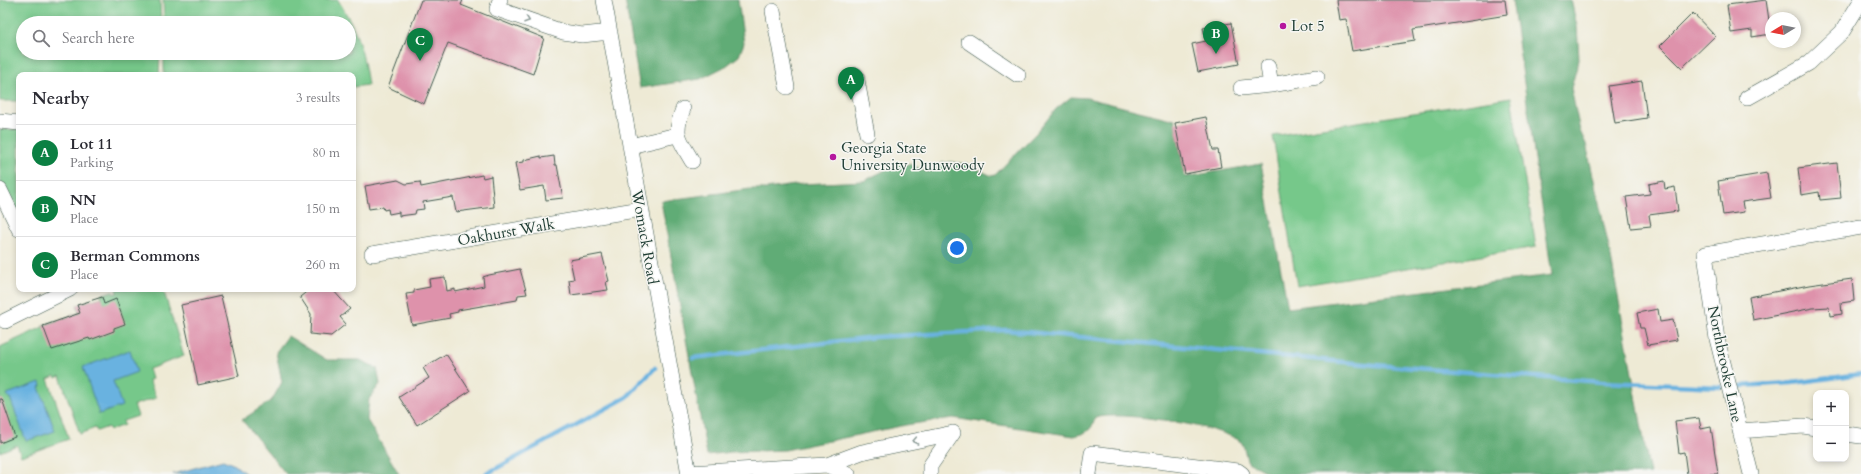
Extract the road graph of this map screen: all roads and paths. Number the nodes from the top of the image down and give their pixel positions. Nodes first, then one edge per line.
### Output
1 (500, 0) edge
2 (604, 0) edge
3 (1861, 1) edge
4 (773, 11) dead end
5 (610, 32) junction
6 (969, 42) dead end
7 (1268, 67) dead end
8 (856, 74) dead end
9 (1018, 75) dead end
10 (1317, 76) dead end
11 (1271, 85) junction
12 (787, 87) dead end
13 (1241, 88) dead end
14 (1747, 98) dead end
15 (683, 109) dead end
16 (0, 121) edge
17 (16, 123) edge
18 (867, 134) dead end
19 (677, 135) junction
20 (630, 146) junction
21 (692, 161) dead end
22 (0, 190) edge
23 (641, 210) junction
24 (16, 223) edge
25 (1861, 227) edge
26 (372, 254) dead end
27 (51, 293) edge
28 (2, 319) edge
29 (1813, 428) edge
30 (1740, 431) junction
31 (1849, 434) edge
32 (1861, 436) edge
33 (827, 465) junction
34 (688, 473) edge
35 (848, 474) edge
36 (930, 474) edge
37 (1089, 474) edge
38 (1242, 474) edge
39 (1750, 474) edge

1 -> 5 street
2 - 5 street, Womack Road
3 - 14 street
4 - 12 street
5 - 20 street, Womack Road
6 - 9 street
7 - 11 street
8 - 18 street
10 - 11 street
11 - 13 street
15 - 19 street
16 - 17 street
19 - 20 street
19 - 21 street
20 - 23 street, Womack Road
22 - 24 street
23 - 26 street, Oakhurst Walk
23 - 34 street, Womack Road
25 - 30 street, Northbrooke Lane
27 - 28 street
29 - 30 street
30 - 39 street, Northbrooke Lane
31 - 32 street
33 - 34 street
33 - 35 street
36 -> 33 street
37 - 38 street

